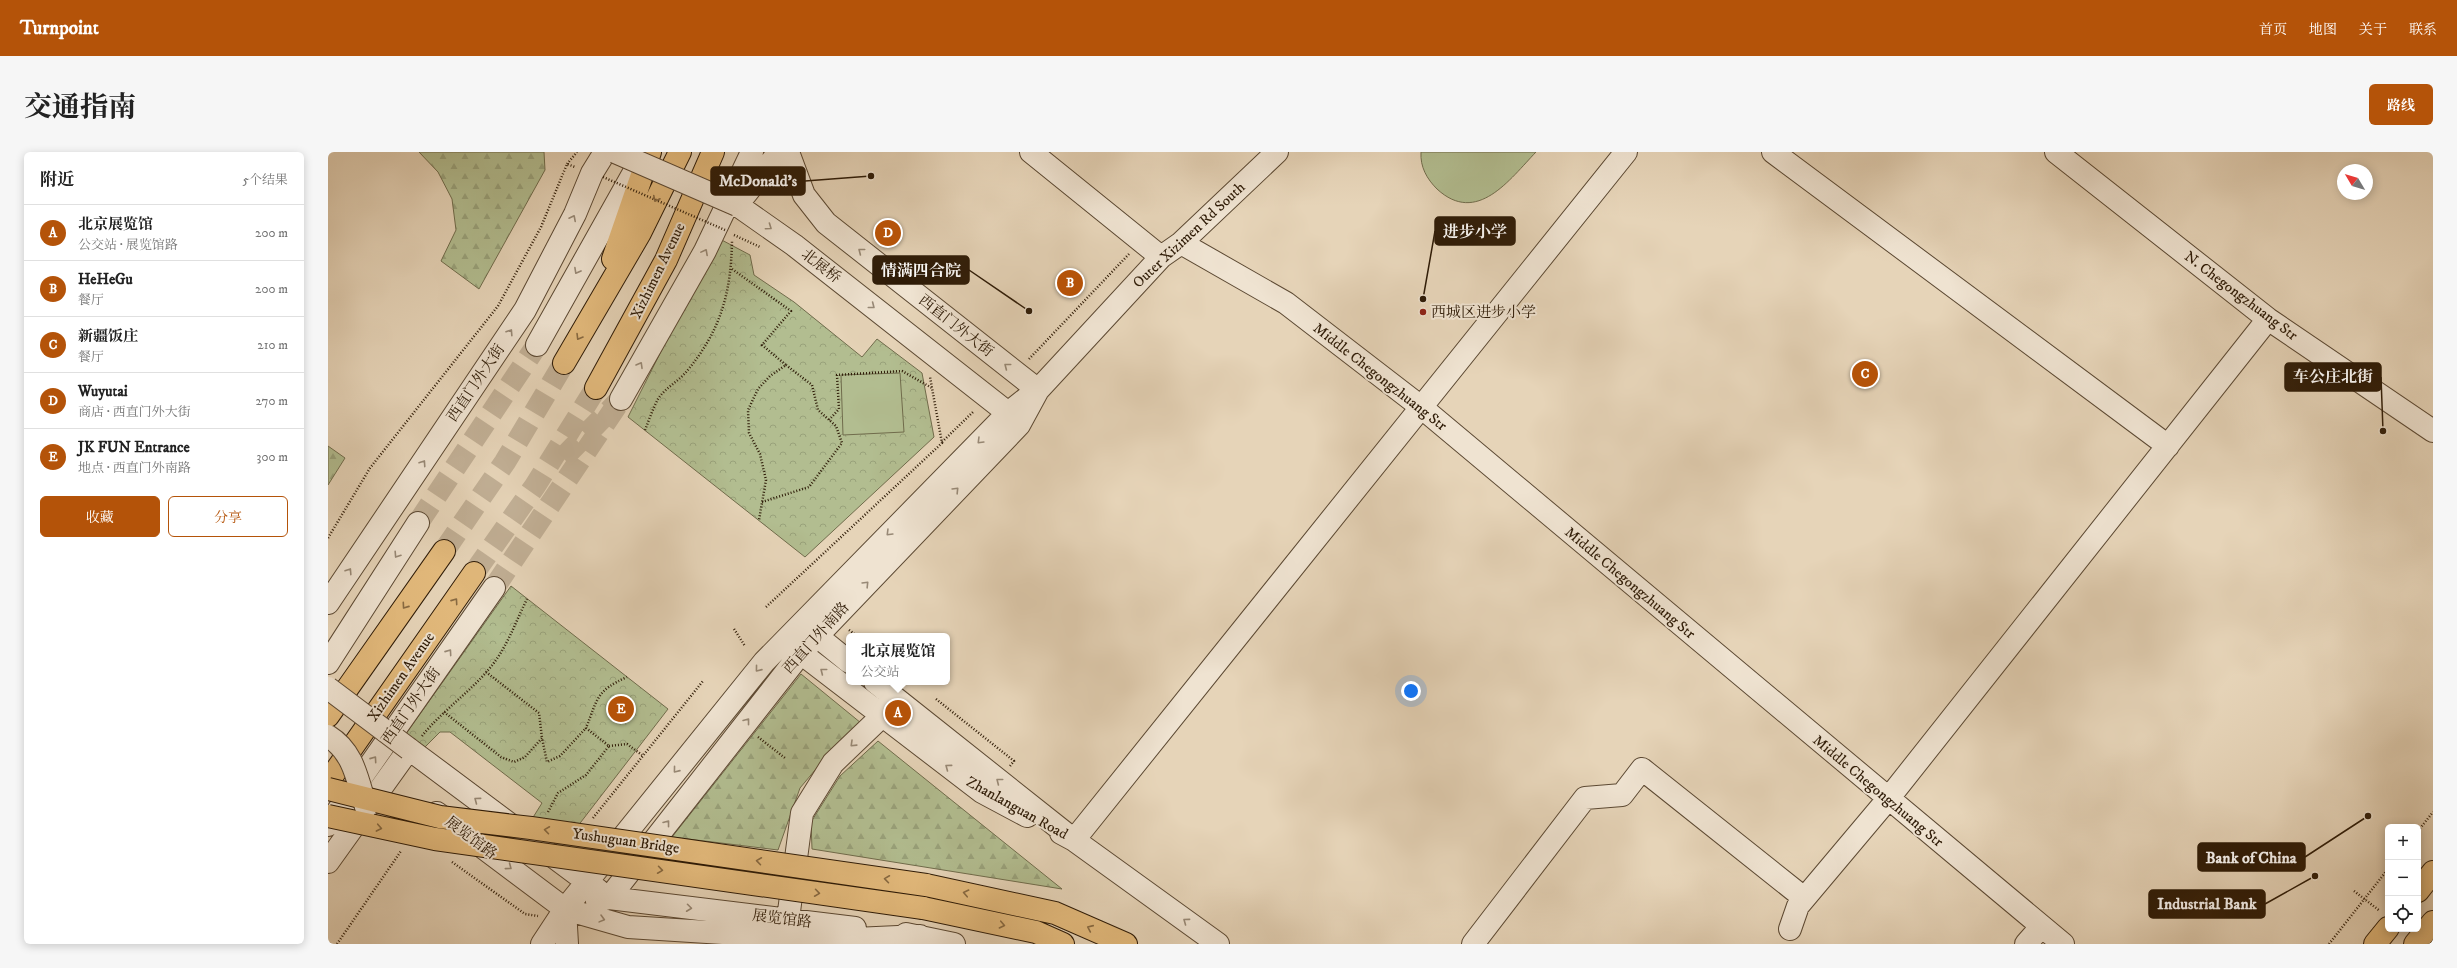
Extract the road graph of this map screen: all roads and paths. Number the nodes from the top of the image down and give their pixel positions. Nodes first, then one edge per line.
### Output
1 (577, 152) edge
2 (605, 152) edge
3 (616, 152) edge
4 (646, 152) edge
5 (650, 152) edge
6 (680, 152) edge
7 (713, 152) edge
8 (752, 152) edge
9 (779, 152) edge
10 (788, 152) edge
11 (1031, 152) edge
12 (1277, 152) edge
13 (1626, 152) edge
14 (1773, 152) edge
15 (2056, 152) edge
16 (567, 164) junction
17 (598, 175) junction
18 (737, 205) junction
19 (732, 234) junction
20 (1141, 241) junction
21 (1181, 243) junction
22 (764, 249) dead end
23 (1161, 258) junction
24 (732, 269) junction
25 (596, 309) junction
26 (2268, 319) junction
27 (537, 345) tunnel mouth
28 (1026, 362) dead end
29 (564, 363) tunnel mouth
30 (786, 365) junction
31 (929, 370) dead end
32 (596, 388) tunnel mouth
33 (932, 388) junction
34 (1038, 390) junction
35 (620, 399) dead end
36 (1421, 407) junction
37 (1013, 419) junction
38 (829, 420) junction
39 (645, 430) dead end
40 (2433, 431) edge
41 (2168, 446) junction
42 (762, 502) junction
43 (759, 520) dead end
44 (418, 523) tunnel mouth
45 (328, 538) edge
46 (444, 551) tunnel mouth
47 (474, 573) tunnel mouth
48 (494, 588) tunnel mouth
49 (527, 599) dead end
50 (328, 603) edge
51 (766, 607) dead end
52 (734, 629) dead end
53 (817, 636) junction
54 (784, 640) junction
55 (745, 646) dead end
56 (801, 653) junction
57 (846, 660) edge
58 (328, 663) edge
59 (486, 672) junction
60 (627, 677) dead end
61 (703, 681) dead end
62 (878, 685) edge
63 (328, 688) edge
64 (936, 699) dead end
65 (444, 712) junction
66 (328, 716) edge
67 (881, 717) junction
68 (744, 725) junction
69 (586, 728) junction
70 (328, 736) edge
71 (542, 738) junction
72 (415, 744) junction
73 (609, 746) junction
74 (642, 755) junction
75 (785, 758) dead end
76 (998, 780) junction
77 (328, 782) edge
78 (328, 789) edge
79 (1888, 799) junction
80 (366, 806) junction
81 (2433, 812) edge
82 (547, 813) dead end
83 (328, 816) edge
84 (592, 819) dead end
85 (328, 825) edge
86 (2421, 827) edge
87 (1074, 840) junction
88 (406, 844) dead end
89 (328, 862) edge
90 (2433, 872) edge
91 (2385, 873) edge
92 (586, 882) junction
93 (2421, 886) edge
94 (2354, 891) dead end
95 (609, 898) junction
96 (1804, 898) junction
97 (2364, 899) junction
98 (565, 909) junction
99 (788, 919) junction
100 (2385, 920) edge
101 (2433, 922) edge
102 (2041, 927) junction
103 (1790, 929) dead end
104 (920, 936) junction
105 (337, 944) edge
106 (542, 944) edge
107 (567, 944) edge
108 (954, 944) edge
109 (1063, 944) edge
110 (1126, 944) edge
111 (1218, 944) edge
112 (1473, 944) edge
113 (2026, 944) edge
114 (2063, 944) edge
115 (2329, 944) edge
116 (2375, 944) edge
117 (2415, 944) edge

1 - 16 path
2 - 17 street, 西直门外大街
3 - 18 street, 北展桥, bridge
4 -> 27 street
5 - 25 main road
6 -> 25 main road
7 - 32 main road, Xizhimen Avenue
35 -> 8 street
9 - 18 street
34 -> 10 street, 西直门外大街
11 - 20 street
12 - 21 street, Outer Xizimen Rd South
13 - 36 street
14 - 41 street
15 - 26 street, N. Chegongzhuang Str
16 - 17 path
16 - 45 path
17 - 19 path, bridge
50 -> 17 street, 西直门外大街
18 -> 37 street, 北展桥
19 - 22 path
19 - 24 path
20 - 23 street
20 - 28 path
21 - 23 street, Outer Xizimen Rd South
21 - 36 street, Middle Chegongzhuang Str
23 - 34 street, Outer Xizimen Rd South
24 - 30 path
24 - 39 path
25 -> 29 main road
26 - 40 street, N. Chegongzhuang Str
26 - 41 street
30 - 38 path
30 - 42 path
31 - 33 path
33 - 38 path
33 - 51 path
34 - 37 street, Outer Xizimen Rd South
36 - 79 street, Middle Chegongzhuang Str
36 - 87 street
53 -> 37 street, 西直门外南路
37 -> 54 street, 西直门外南路
38 - 42 path
41 - 79 street
42 - 43 path
44 -> 58 street
46 -> 66 main road
77 -> 47 main road, Xizhimen Avenue
85 -> 48 street, 西直门外大街
49 - 59 path
52 - 55 path
53 - 56 street, 西直门外南路
53 - 57 street
54 - 56 street, Zhanlanguan Road
54 -> 92 street, 西直门外南路
67 -> 56 street, Zhanlanguan Road
68 -> 56 street, 西直门外南路
59 - 65 path
59 - 71 path
60 - 69 path
61 - 74 path
62 - 76 street
63 - 72 street, bridge
64 - 76 path
65 - 71 path
65 - 72 path
87 -> 67 street, Zhanlanguan Road
67 -> 99 street
68 - 75 path
95 -> 68 street, 西直门外南路
69 - 71 path
69 - 73 path
70 - 80 street, bridge
72 - 80 street
92 -> 72 street
73 - 74 path
73 - 82 path
74 - 84 path
87 -> 76 street
110 -> 78 main road, Yushuguan Bridge, bridge
79 - 96 street
79 - 102 street, Middle Chegongzhuang Str
80 - 89 street
80 -> 98 street, 展览馆路
81 - 86 path
83 -> 109 main road, Yushuguan Bridge, bridge
111 -> 87 street, Zhanlanguan Road
88 - 105 path
90 - 93 main road
91 - 97 path
92 - 95 street
92 - 98 street, 西直门外南路
94 - 97 path
95 - 98 street
95 -> 99 street, 展览馆路
96 - 103 street
96 - 112 street
97 - 100 path
97 - 115 path
98 -> 104 street
98 - 106 street
98 - 107 street
99 - 104 street, 展览馆路
100 - 116 main road
101 - 117 main road
102 - 113 street
102 - 114 street, Middle Chegongzhuang Str
104 - 108 street, 展览馆路

